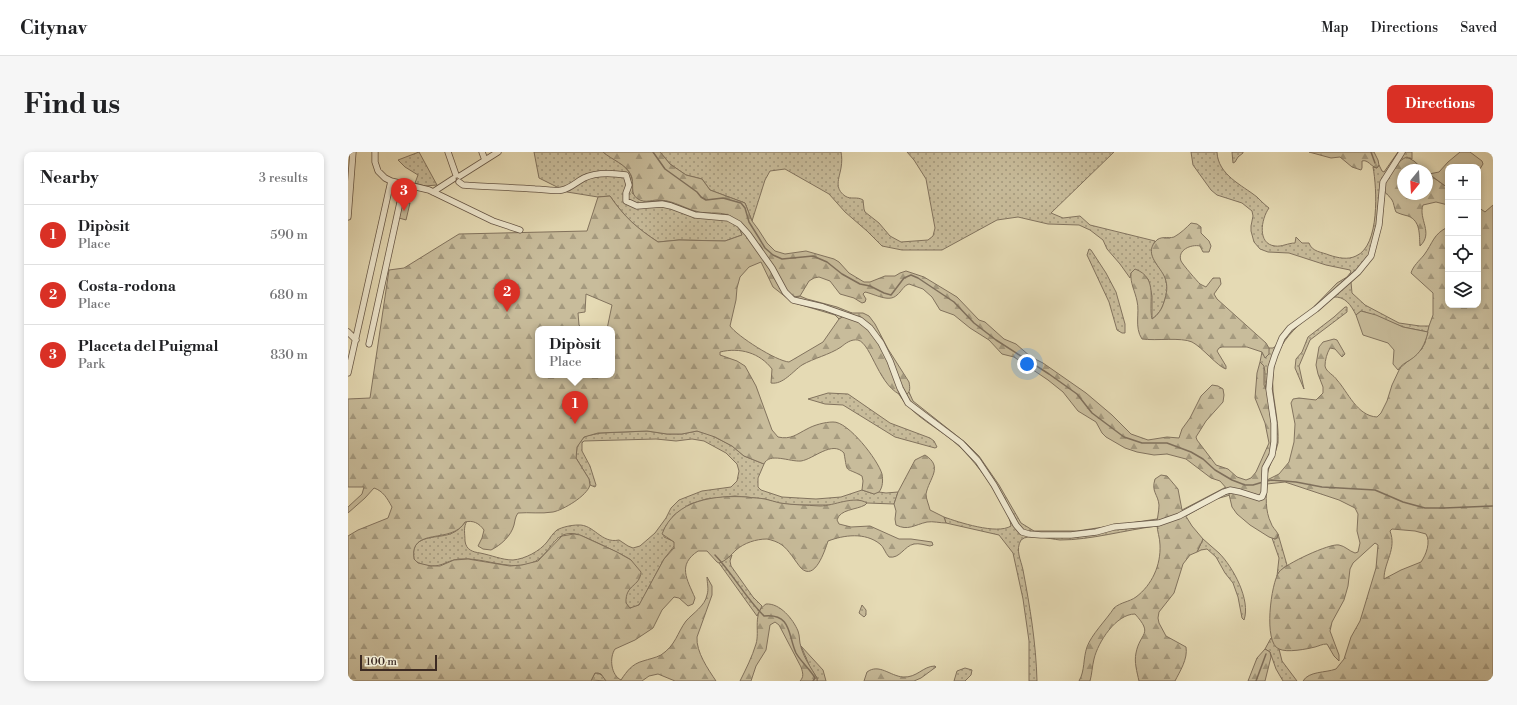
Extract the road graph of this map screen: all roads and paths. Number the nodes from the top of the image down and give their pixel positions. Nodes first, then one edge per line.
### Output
1 (353, 152) edge
2 (375, 152) edge
3 (448, 152) edge
4 (482, 152) edge
5 (498, 152) edge
6 (1402, 152) edge
7 (485, 160) junction
8 (457, 178) junction
9 (391, 180) junction
10 (404, 184) junction
11 (433, 192) junction
12 (348, 216) edge
13 (520, 230) dead end
14 (348, 332) edge
15 (356, 340) junction
16 (370, 344) dead end
17 (348, 373) edge

1 - 12 street
2 - 9 street
3 - 8 street
4 - 7 street
5 - 7 street
6 - 8 street
7 - 8 street
8 - 11 street
9 - 10 street
9 - 15 street
10 - 11 street
10 - 16 street
11 - 13 street
14 - 15 street
15 - 17 street

